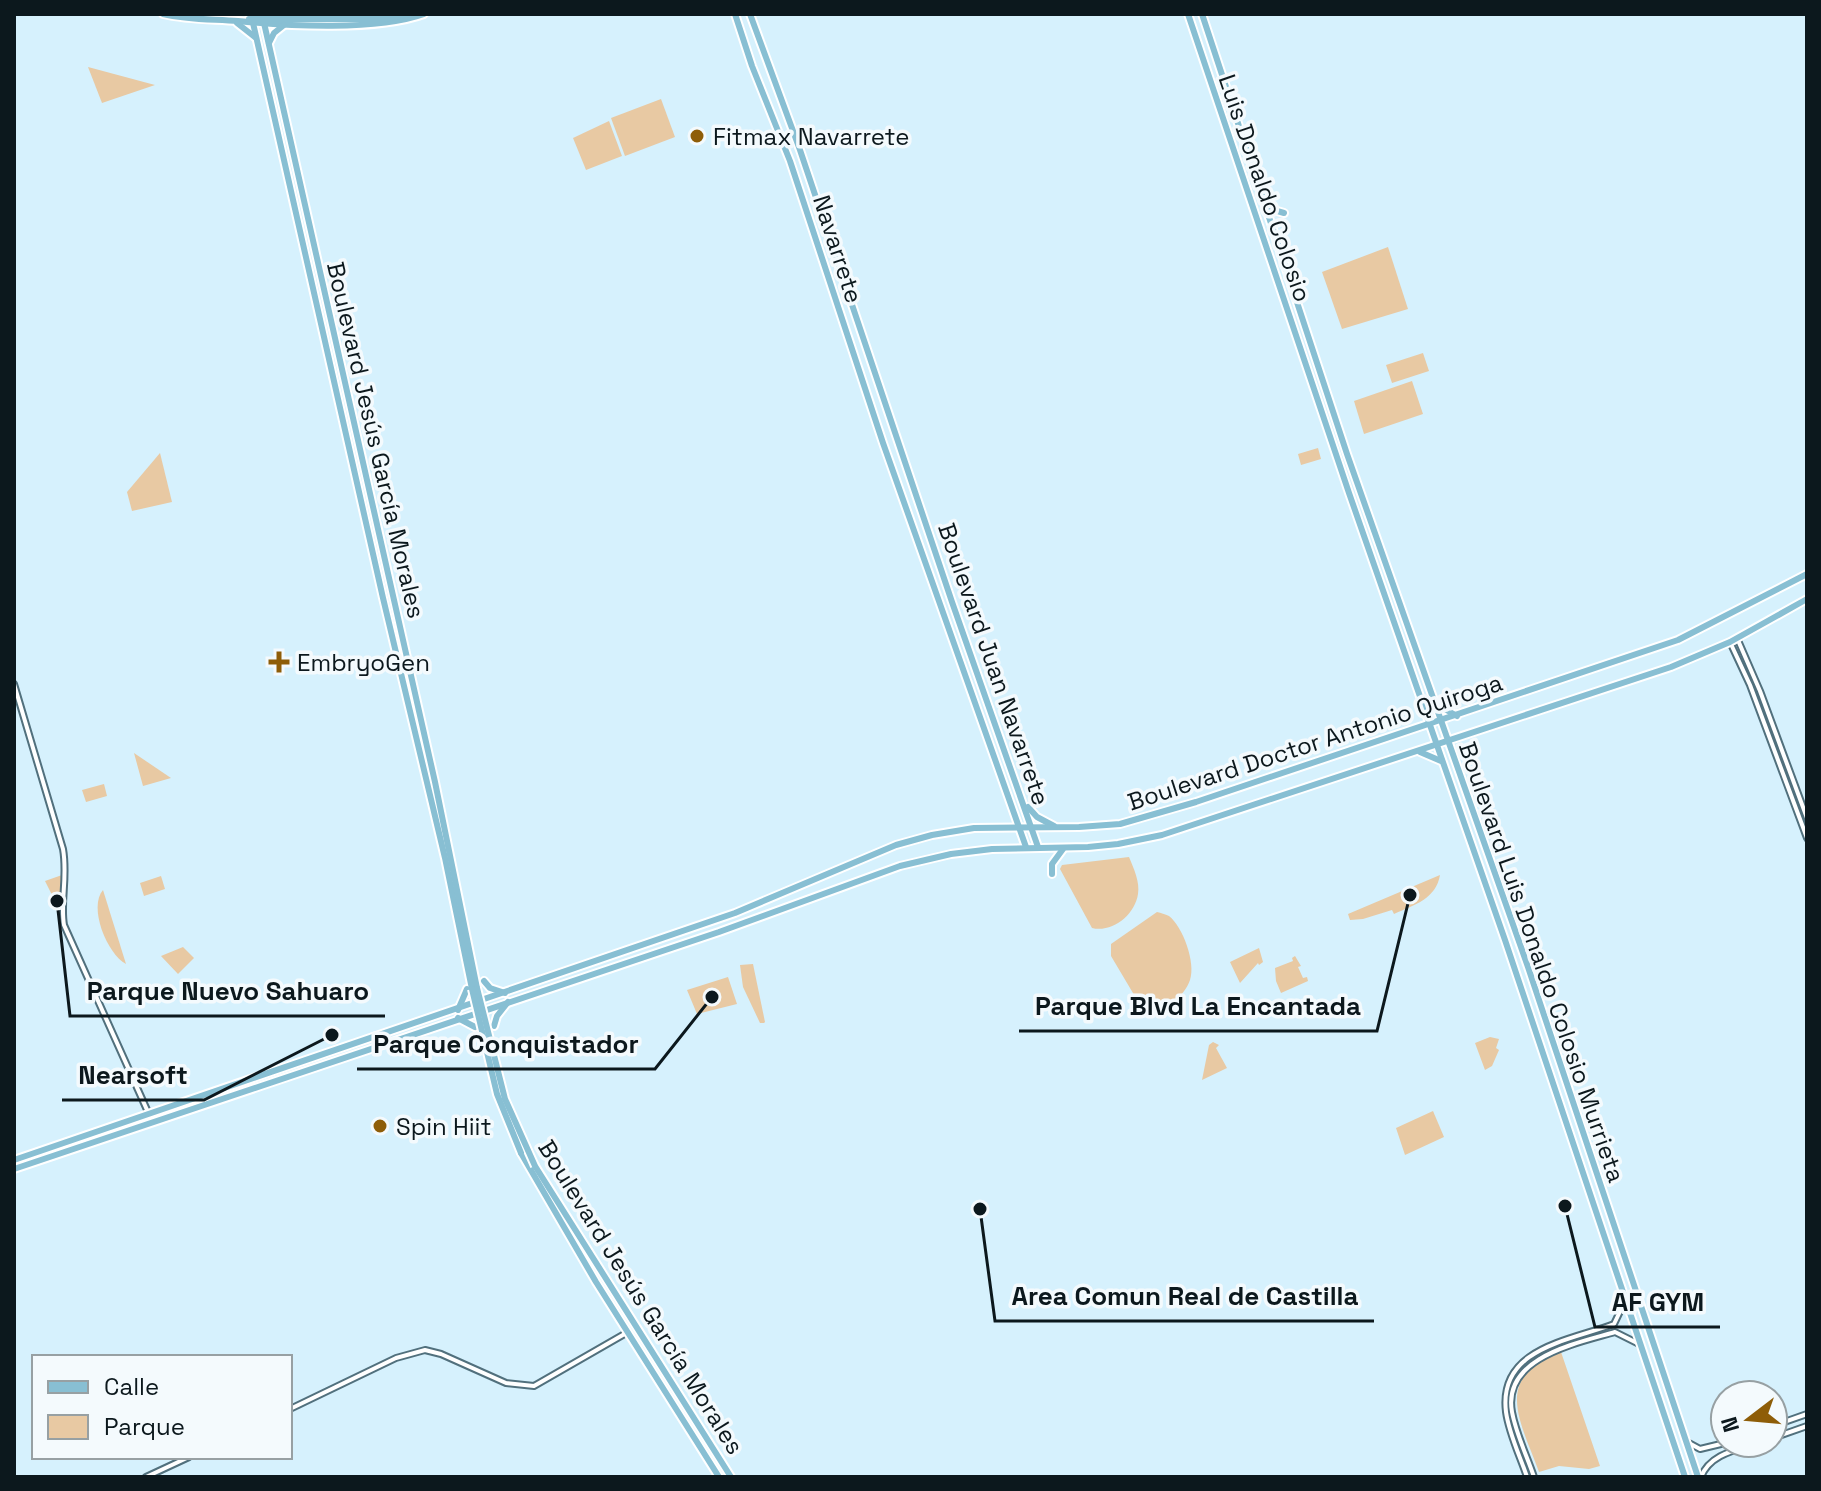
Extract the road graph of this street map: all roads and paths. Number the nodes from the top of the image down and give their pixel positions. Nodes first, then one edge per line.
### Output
1 (163, 14) edge
2 (409, 14) edge
3 (424, 14) edge
4 (735, 14) edge
5 (750, 14) edge
6 (1188, 14) edge
7 (1202, 14) edge
8 (238, 19) edge
9 (252, 19) edge
10 (263, 19) edge
11 (323, 21) junction
12 (285, 25) junction
13 (257, 39) junction
14 (269, 43) junction
15 (1199, 46) junction
16 (1217, 57) junction
17 (1267, 208) junction
18 (1284, 213) dead end
19 (1278, 282) junction
20 (1295, 294) junction
21 (1287, 308) junction
22 (1304, 319) junction
23 (1320, 369) joint
24 (1310, 372) joint
25 (356, 430) junction
26 (345, 431) junction
27 (1335, 448) junction
28 (1347, 454) junction
29 (916, 492) joint
30 (901, 496) joint
31 (1367, 545) junction
32 (1385, 557) junction
33 (1807, 574) edge
34 (1386, 599) junction
35 (1807, 599) edge
36 (1413, 639) junction
37 (1733, 640) junction
38 (14, 684) edge
39 (1435, 703) junction
40 (17, 706) edge
41 (1423, 706) junction
42 (1457, 716) junction
43 (1441, 721) junction
44 (1429, 725) junction
45 (1414, 730) junction
46 (1463, 737) junction
47 (1449, 741) junction
48 (1436, 745) junction
49 (1416, 751) junction
50 (1455, 760) junction
51 (1441, 761) junction
52 (1805, 792) edge
53 (1798, 793) junction
54 (1010, 800) junction
55 (1025, 805) junction
56 (1013, 810) junction
57 (1807, 818) edge
58 (999, 827) junction
59 (1019, 827) junction
60 (1031, 827) junction
61 (1057, 827) junction
62 (1807, 838) edge
63 (1026, 847) junction
64 (1038, 847) junction
65 (1064, 848) junction
66 (448, 858) junction
67 (1052, 874) dead end
68 (1489, 897) junction
69 (1510, 917) junction
70 (698, 926) junction
71 (1505, 940) junction
72 (675, 946) junction
73 (484, 981) dead end
74 (1534, 987) junction
75 (467, 989) dead end
76 (505, 993) junction
77 (508, 1002) junction
78 (458, 1010) junction
79 (458, 1018) junction
80 (494, 1026) dead end
81 (475, 1027) dead end
82 (151, 1118) junction
83 (14, 1160) edge
84 (14, 1169) edge
85 (1625, 1301) junction
86 (1614, 1324) junction
87 (1597, 1330) junction
88 (628, 1332) junction
89 (1615, 1332) junction
90 (1599, 1337) junction
91 (1641, 1345) junction
92 (1669, 1395) junction
93 (1659, 1398) junction
94 (292, 1408) edge
95 (1685, 1441) junction
96 (1709, 1447) edge
97 (185, 1459) edge
98 (1713, 1459) edge
99 (146, 1477) edge
100 (721, 1477) edge
101 (731, 1477) edge
102 (1527, 1477) edge
103 (1534, 1477) edge
104 (1685, 1477) edge
105 (1699, 1477) edge

1 - 8 main road
2 - 11 main road
3 - 11 main road
4 - 30 main road, Navarrete
5 - 29 main road, Navarrete
6 - 15 main road, Luis Donaldo Colosio
7 - 16 main road, Luis Donaldo Colosio
8 - 9 main road
8 - 13 main road
9 - 10 main road
9 - 13 main road, Boulevard Jesús García Morales
10 - 11 main road
10 - 12 main road
10 - 14 main road, Boulevard Jesús García Morales
11 - 12 main road
12 - 14 main road
13 - 26 main road, Boulevard Jesús García Morales
14 - 25 main road, Boulevard Jesús García Morales
15 - 16 main road
15 - 19 main road, Luis Donaldo Colosio
16 - 17 main road, Luis Donaldo Colosio
17 - 18 main road
17 - 20 main road, Luis Donaldo Colosio
19 - 20 main road
19 - 21 main road, Luis Donaldo Colosio
20 - 22 main road, Luis Donaldo Colosio
21 - 22 main road
21 - 24 main road, Luis Donaldo Colosio
22 - 23 main road, Luis Donaldo Colosio
23 - 28 main road, Boulevard Luis Donaldo Colosio Murrieta
24 - 27 main road, Boulevard Luis Donaldo Colosio Murrieta
25 - 26 main road
25 - 66 main road, Boulevard Jesús García Morales
26 - 66 main road, Boulevard Jesús García Morales
27 - 28 main road
27 - 31 main road, Boulevard Luis Donaldo Colosio Murrieta
28 - 32 main road, Boulevard Luis Donaldo Colosio Murrieta
29 - 55 main road, Boulevard Juan Navarrete
30 - 54 main road, Boulevard Juan Navarrete
31 - 32 main road
31 - 34 main road, Boulevard Luis Donaldo Colosio Murrieta
32 - 36 main road, Boulevard Luis Donaldo Colosio Murrieta
33 - 42 main road, Boulevard Doctor Antonio Quiroga
34 - 36 main road
34 - 41 main road, Boulevard Luis Donaldo Colosio Murrieta
35 - 37 main road, Boulevard Doctor Antonio Quiroga
36 - 39 main road, Boulevard Luis Donaldo Colosio Murrieta
37 - 46 main road, Boulevard Doctor Antonio Quiroga
37 - 53 street
37 - 62 street
38 - 40 street
39 - 42 main road
39 - 43 main road, Boulevard Luis Donaldo Colosio Murrieta
40 - 82 street
41 - 44 main road, Boulevard Luis Donaldo Colosio Murrieta
41 - 45 main road
42 - 43 main road, Boulevard Doctor Antonio Quiroga
43 - 44 main road, Boulevard Doctor Antonio Quiroga
43 - 47 main road, Boulevard Luis Donaldo Colosio Murrieta
44 - 45 main road, Boulevard Doctor Antonio Quiroga
44 - 48 main road, Boulevard Luis Donaldo Colosio Murrieta
45 - 61 main road, Boulevard Doctor Antonio Quiroga
46 - 47 main road, Boulevard Doctor Antonio Quiroga
46 - 50 main road
47 - 48 main road, Boulevard Doctor Antonio Quiroga
47 - 50 main road, Boulevard Luis Donaldo Colosio Murrieta
48 - 49 main road, Boulevard Doctor Antonio Quiroga
48 - 51 main road, Boulevard Luis Donaldo Colosio Murrieta
49 - 51 main road
49 - 65 main road, Boulevard Doctor Antonio Quiroga
50 - 69 main road, Boulevard Luis Donaldo Colosio Murrieta
51 - 68 main road, Boulevard Luis Donaldo Colosio Murrieta
52 - 53 street
53 - 57 street
54 - 56 main road, Boulevard Juan Navarrete
54 - 58 main road
55 - 56 main road
55 - 60 main road, Boulevard Juan Navarrete
55 - 61 main road
56 - 59 main road, Boulevard Juan Navarrete
58 - 59 main road, Boulevard Doctor Antonio Quiroga
58 - 70 main road, Boulevard Doctor Antonio Quiroga
59 - 60 main road, Boulevard Doctor Antonio Quiroga
59 - 63 main road, Boulevard Juan Navarrete
60 - 61 main road, Boulevard Doctor Antonio Quiroga
60 - 64 main road, Boulevard Juan Navarrete
63 - 64 main road, Boulevard Doctor Antonio Quiroga
63 - 72 main road, Boulevard Doctor Antonio Quiroga
64 - 65 main road, Boulevard Doctor Antonio Quiroga
65 - 67 main road
66 - 88 main road, Boulevard Jesús García Morales, bridge
66 - 101 main road, Boulevard Jesús García Morales, bridge
68 - 69 main road
68 - 71 main road, Boulevard Luis Donaldo Colosio Murrieta
69 - 74 main road, Boulevard Luis Donaldo Colosio Murrieta
70 - 72 main road
70 - 76 main road, Boulevard Doctor Antonio Quiroga
71 - 74 main road
71 - 85 main road, Boulevard Luis Donaldo Colosio Murrieta
72 - 77 main road, Boulevard Doctor Antonio Quiroga
73 - 76 main road
74 - 92 main road, Boulevard Luis Donaldo Colosio Murrieta
75 - 78 main road
76 - 78 main road, Boulevard Doctor Antonio Quiroga
77 - 79 main road, Boulevard Doctor Antonio Quiroga
77 - 80 main road
78 - 82 main road, Boulevard Doctor Antonio Quiroga
79 - 81 main road
79 - 82 main road, Boulevard Doctor Antonio Quiroga
82 - 83 main road
82 - 84 main road
85 - 86 street
85 - 91 main road, Boulevard Luis Donaldo Colosio Murrieta
86 - 87 street
86 - 89 street
87 - 90 street
87 - 102 street
88 - 94 street
88 - 100 main road, Boulevard Jesús García Morales
89 - 90 street
89 - 91 street
90 - 103 street
91 - 93 main road, Boulevard Luis Donaldo Colosio Murrieta
92 - 93 main road
92 - 95 main road, Boulevard Luis Donaldo Colosio Murrieta
93 - 104 main road, Boulevard Luis Donaldo Colosio Murrieta
95 - 96 street
95 - 105 main road, Boulevard Luis Donaldo Colosio Murrieta
97 - 99 street
98 - 105 street

